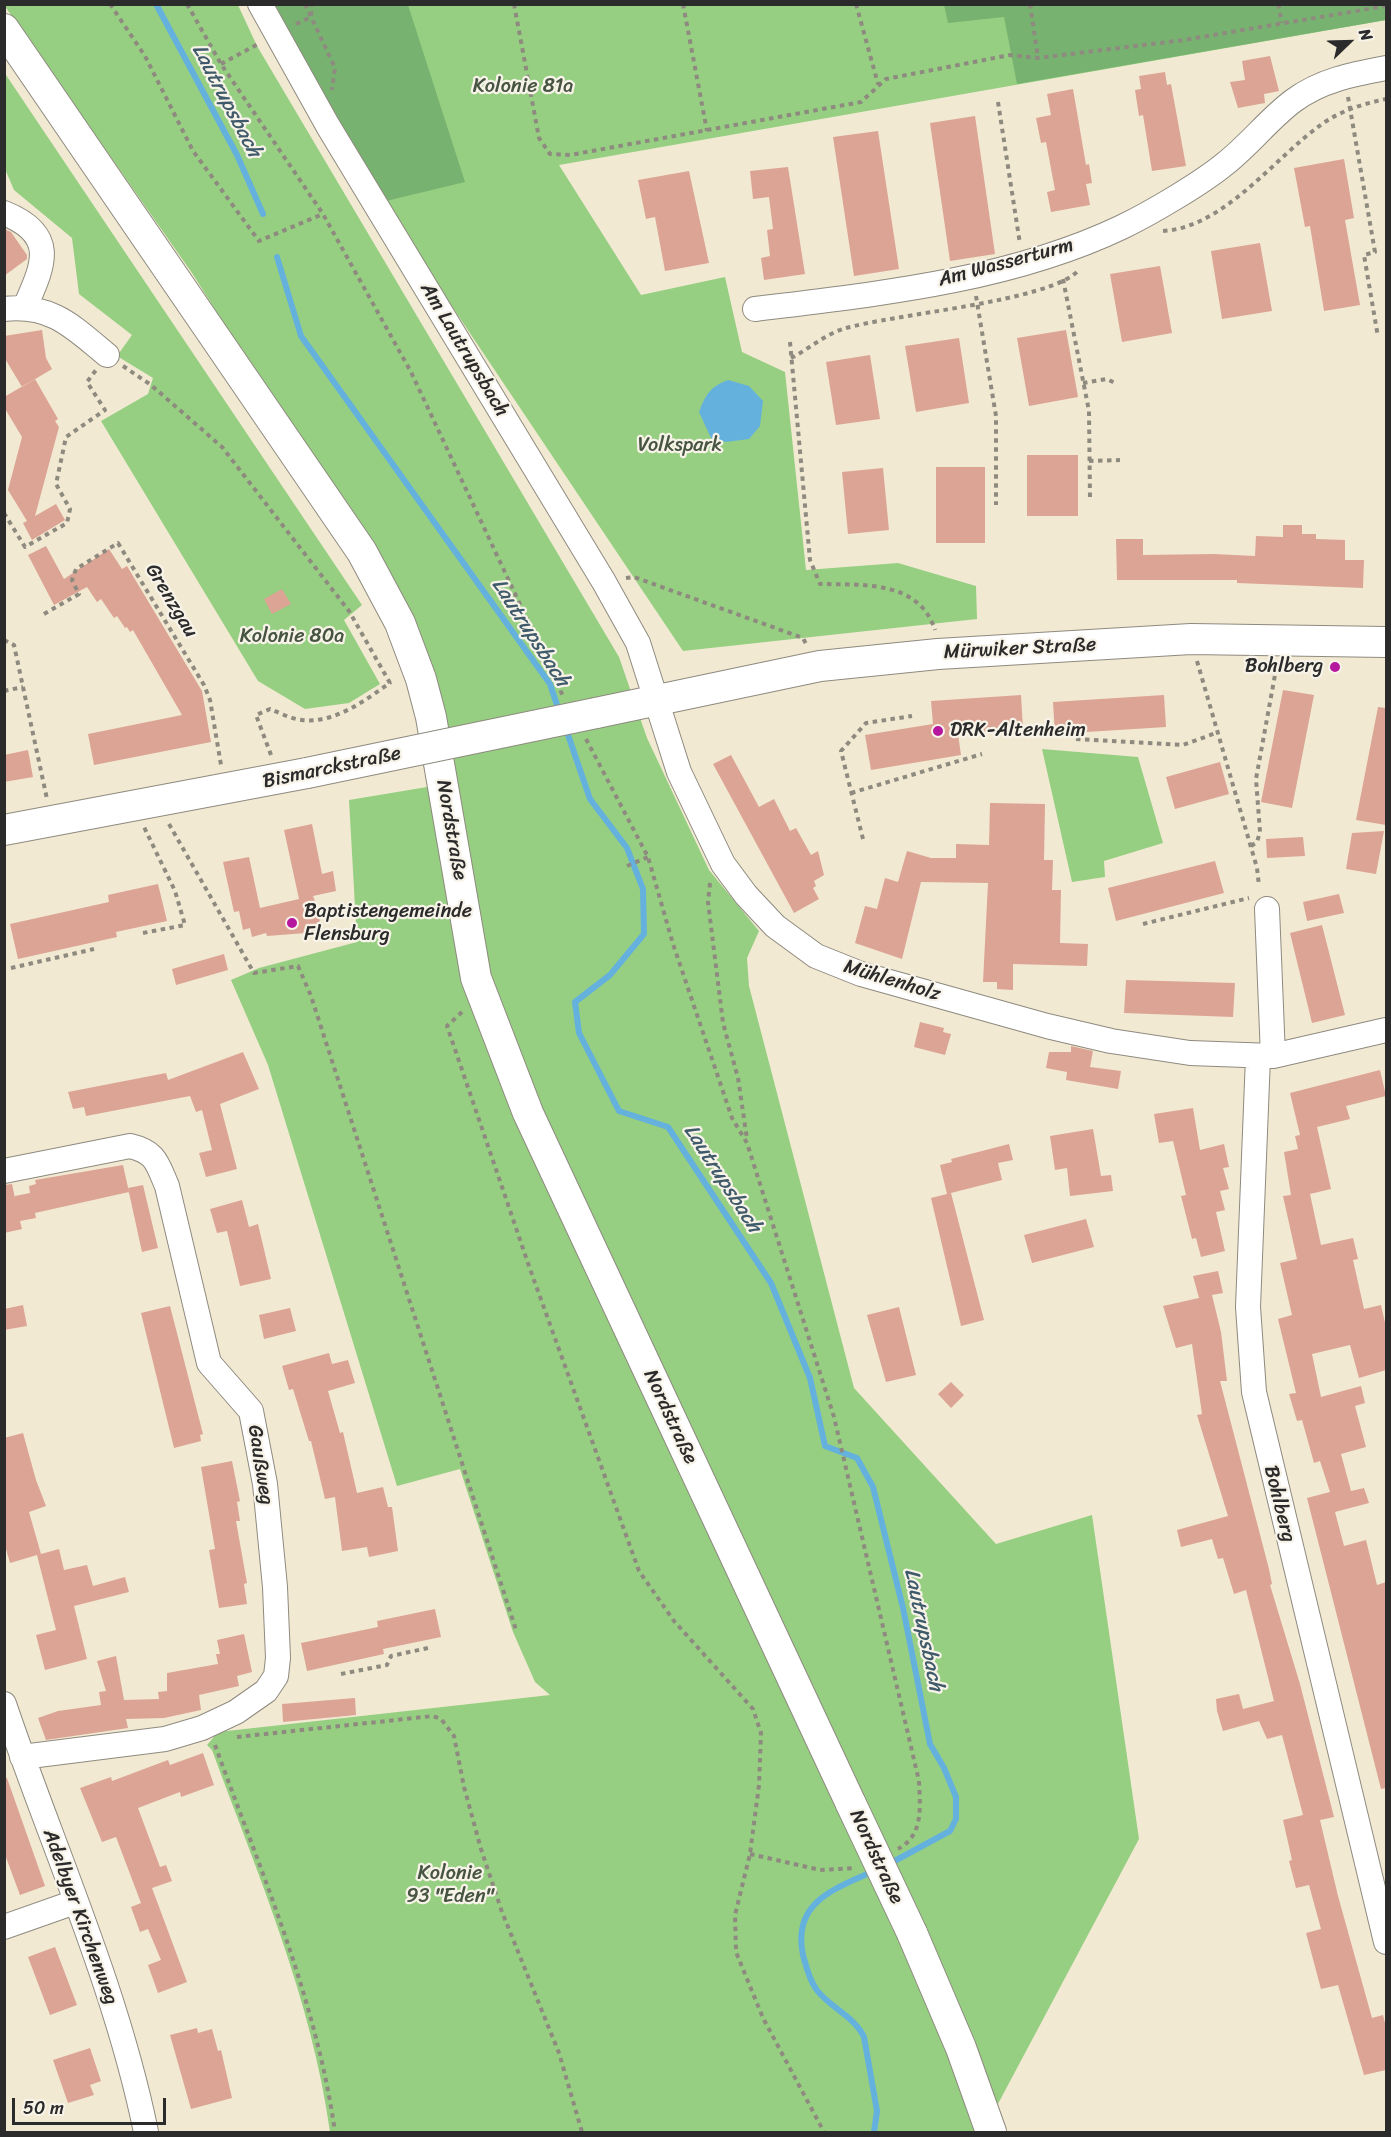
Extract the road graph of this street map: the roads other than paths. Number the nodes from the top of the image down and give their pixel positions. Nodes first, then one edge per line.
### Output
1 (260, 4) edge
2 (4, 29) edge
3 (1386, 68) edge
4 (4, 213) edge
5 (15, 308) edge
6 (755, 309) dead end
7 (107, 356) road end
8 (1386, 642) edge
9 (658, 699) junction
10 (4, 830) edge
11 (1259, 903) road end
12 (1386, 1030) edge
13 (1265, 1056) junction
14 (4, 1171) edge
15 (4, 1704) edge
16 (22, 1757) junction
17 (75, 1902) junction
18 (4, 1927) edge
19 (1386, 1942) edge
20 (146, 2133) edge
21 (991, 2133) edge

1 - 9 street, Am Lautrupsbach
2 - 21 main road, Nordstraße, bridge
3 - 6 street, Am Wasserturm
4 - 5 street
5 - 7 street
8 - 9 main road, Mürwiker Straße
9 - 10 main road, Bismarckstraße, bridge
9 - 13 street, Mühlenholz
11 - 13 street
12 - 13 street, Mühlenholz
13 - 19 street, Bohlberg
14 - 16 street, Gaußweg
15 - 16 street, Adelbyer Kirchenweg
16 - 17 street, Adelbyer Kirchenweg
17 - 18 street
17 - 20 street, Adelbyer Kirchenweg

